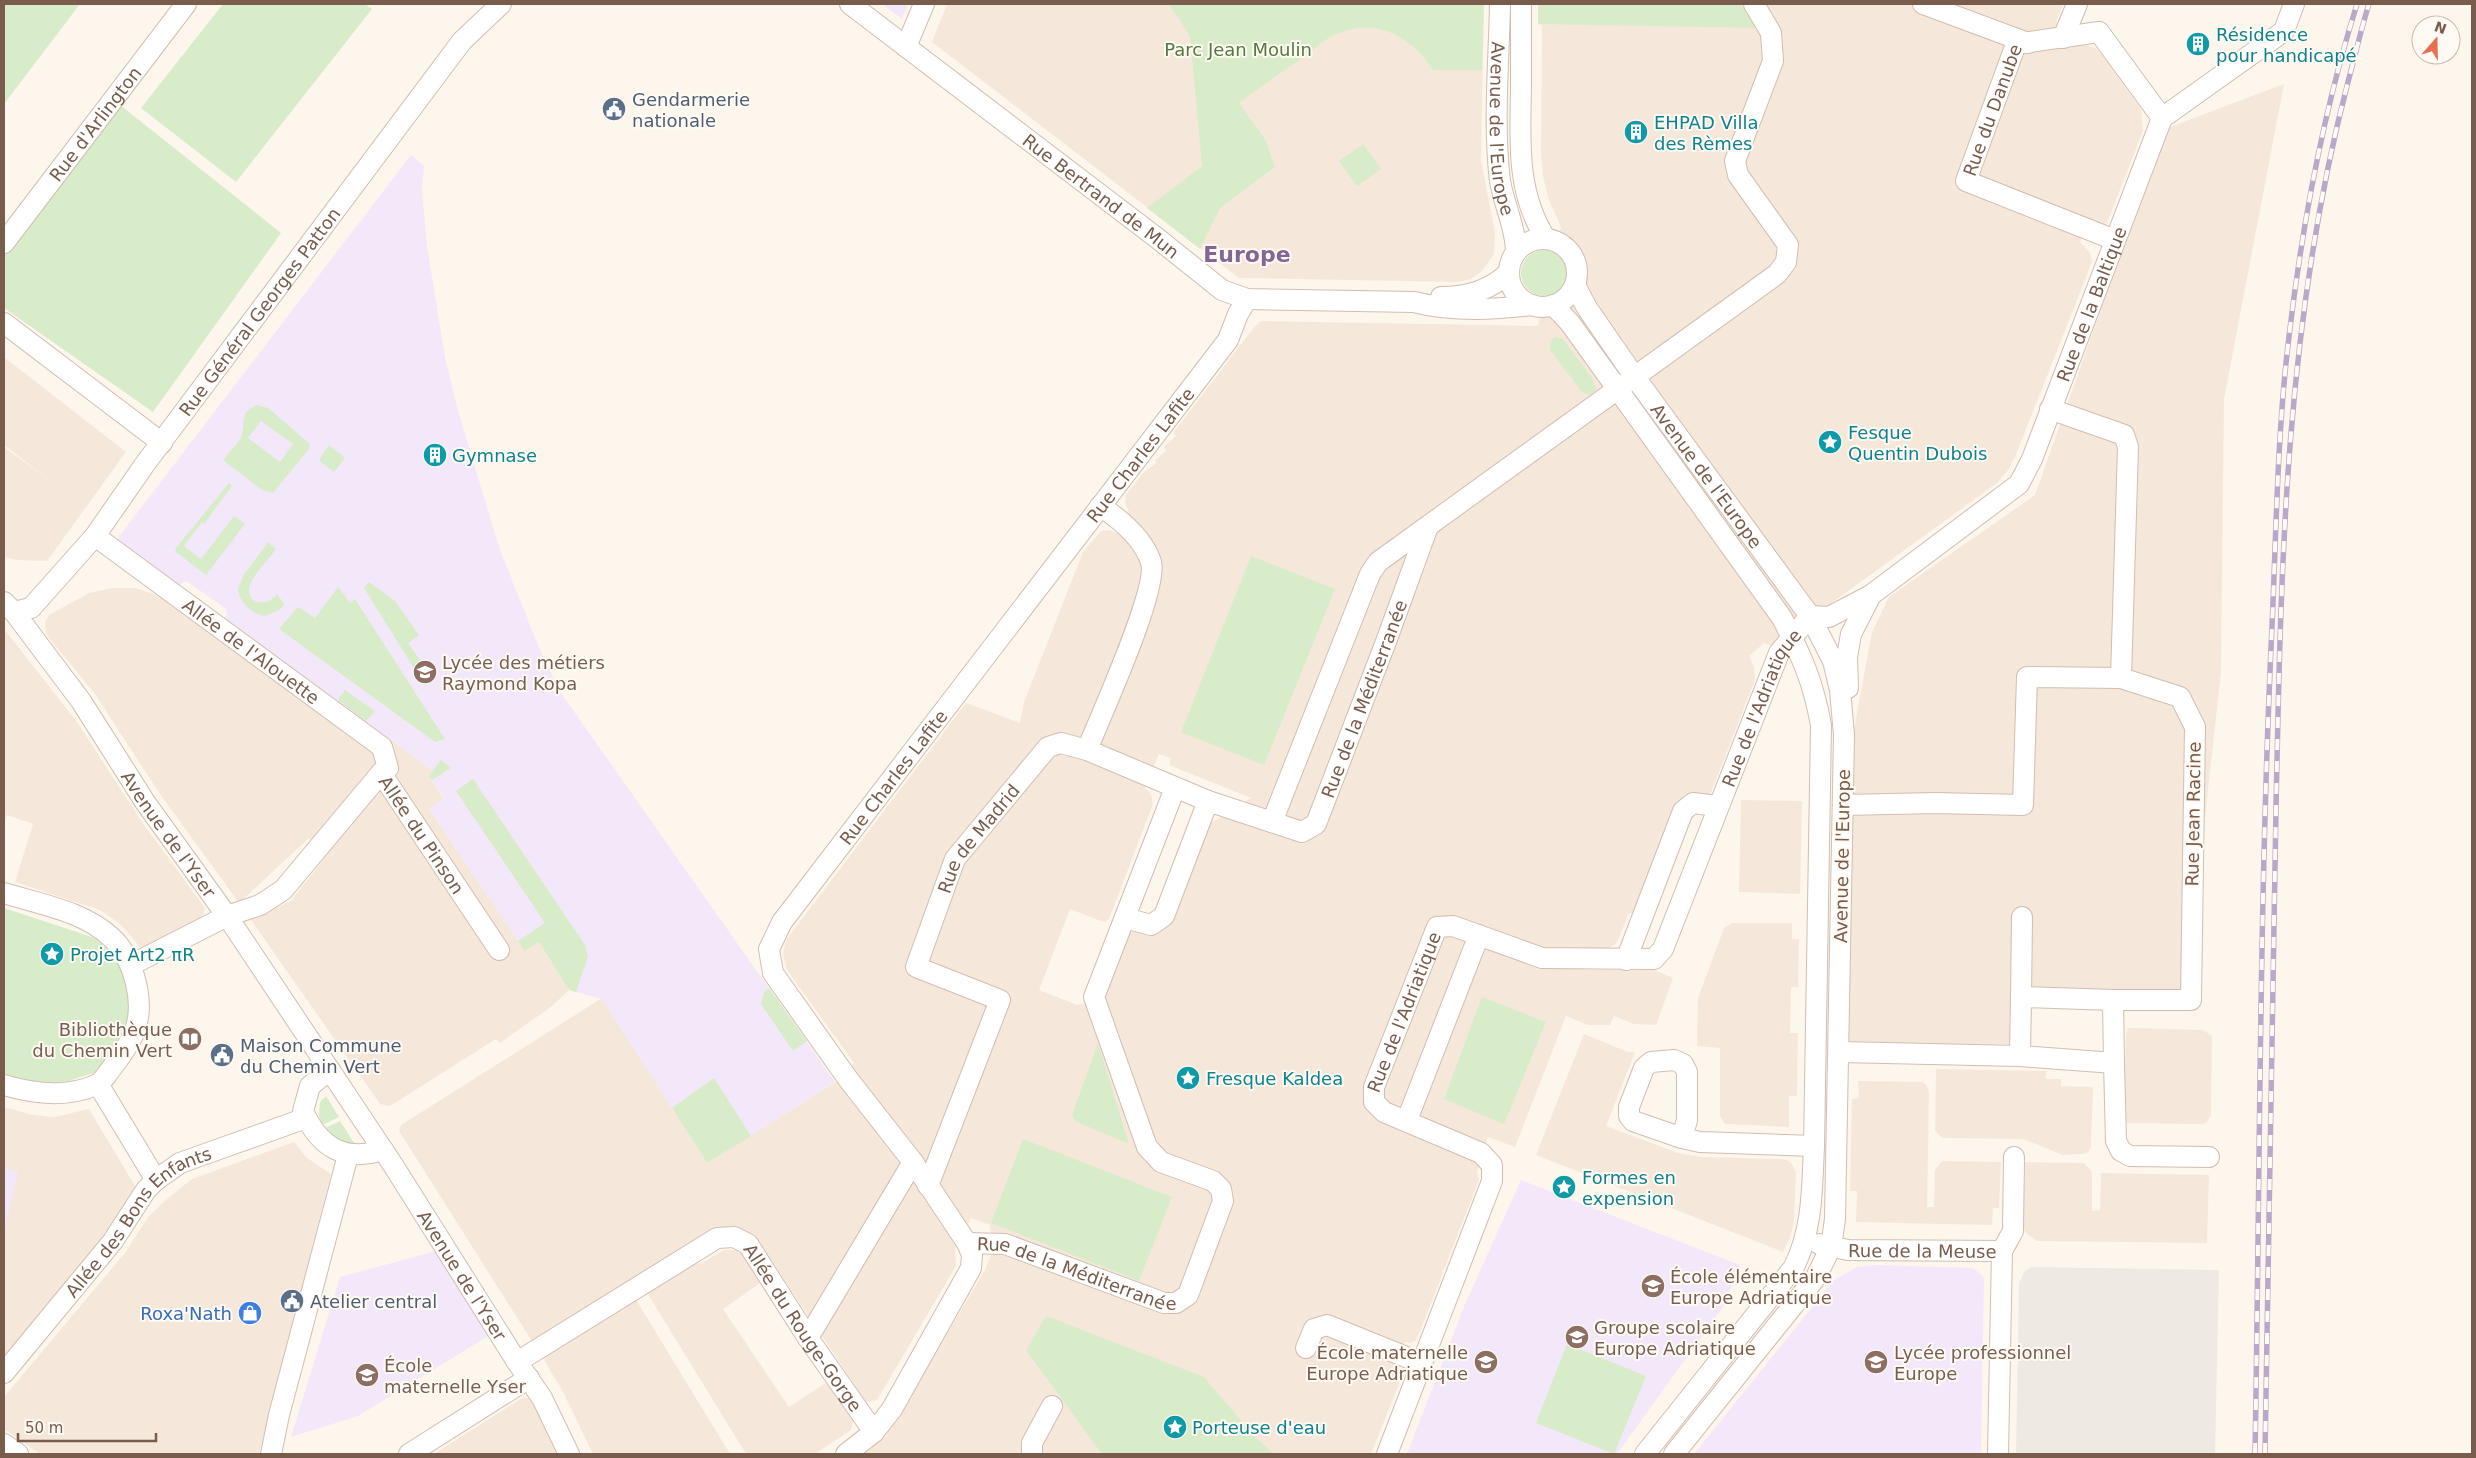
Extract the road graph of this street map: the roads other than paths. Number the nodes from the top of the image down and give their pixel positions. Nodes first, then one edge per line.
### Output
1 (186, 4) edge
2 (501, 4) edge
3 (850, 4) edge
4 (924, 4) edge
5 (1500, 4) edge
6 (1521, 4) edge
7 (1754, 4) edge
8 (1923, 4) edge
9 (2077, 4) edge
10 (2294, 4) edge
11 (2063, 38) junction
12 (2021, 41) junction
13 (906, 47) junction
14 (2162, 118) junction
15 (1546, 239) junction
16 (2115, 240) junction
17 (4, 243) edge
18 (1516, 252) junction
19 (1509, 272) junction
20 (1575, 285) junction
21 (1247, 299) junction
22 (1414, 302) junction
23 (1532, 305) junction
24 (1554, 305) junction
25 (4, 323) edge
26 (1634, 376) junction
27 (1616, 389) junction
28 (2050, 409) junction
29 (162, 443) junction
30 (1100, 506) junction
31 (1427, 529) junction
32 (95, 536) junction
33 (1871, 595) junction
34 (9, 607) edge
35 (1810, 616) junction
36 (1793, 638) junction
37 (2121, 678) junction
38 (1844, 735) junction
39 (1087, 750) junction
40 (381, 773) junction
41 (1175, 788) junction
42 (1208, 801) junction
43 (1843, 805) junction
44 (1718, 806) junction
45 (1272, 822) junction
46 (4, 893) edge
47 (227, 916) junction
48 (2022, 917) dead end
49 (1125, 918) junction
50 (1479, 935) junction
51 (499, 950) dead end
52 (1626, 960) junction
53 (131, 965) junction
54 (2021, 997) junction
55 (2114, 1000) junction
56 (1840, 1052) junction
57 (2020, 1056) junction
58 (2114, 1063) junction
59 (330, 1070) junction
60 (98, 1084) junction
61 (4, 1085) edge
62 (306, 1118) junction
63 (1407, 1120) junction
64 (1682, 1138) dead end
65 (1814, 1146) junction
66 (383, 1150) junction
67 (348, 1155) junction
68 (2014, 1156) dead end
69 (2210, 1157) dead end
70 (913, 1162) junction
71 (156, 1180) junction
72 (928, 1186) junction
73 (1806, 1240) junction
74 (967, 1243) junction
75 (1831, 1247) junction
76 (2002, 1251) junction
77 (808, 1338) junction
78 (1306, 1348) dead end
79 (1421, 1363) junction
80 (523, 1370) junction
81 (4, 1372) edge
82 (1052, 1406) dead end
83 (874, 1432) junction
84 (4, 1444) edge
85 (276, 1453) edge
86 (18, 1454) edge
87 (409, 1454) edge
88 (569, 1454) edge
89 (846, 1454) edge
90 (1032, 1454) edge
91 (1387, 1454) edge
92 (1645, 1454) edge
93 (1674, 1454) edge
94 (1998, 1454) edge

1 - 17 street, Rue d'Arlington
2 - 29 street, Rue Général Georges Patton
3 - 13 street, Rue Bertrand de Mun
4 - 13 street
5 - 18 street, Avenue de l'Europe
6 - 15 street, Avenue de l'Europe
7 - 26 street
8 - 12 street, Rue du Danube
9 - 11 street
10 - 14 street
11 - 12 street, Rue du Danube
11 - 14 street, Rue du Danube
12 - 16 street, Rue du Danube
13 - 21 street, Rue Bertrand de Mun
14 - 16 street, Rue de la Baltique
15 - 18 street
15 - 20 street
16 - 28 street, Rue de la Baltique
18 - 19 street
19 - 22 street, Rue Bertrand de Mun
19 - 23 street
20 - 24 street
20 - 26 street, Avenue de l'Europe
21 - 22 street, Rue Bertrand de Mun
21 - 30 street, Rue Charles Lafite
22 - 23 street, Rue Bertrand de Mun
23 - 24 street
24 - 27 street, Avenue de l'Europe
25 - 29 street
26 - 27 street
26 - 35 street, Avenue de l'Europe
27 - 31 street
27 - 36 street, Avenue de l'Europe
28 - 33 street, Rue de la Baltique
28 - 37 street
29 - 32 street, Rue Général Georges Patton
30 - 39 street
30 - 70 street, Rue Charles Lafite
31 - 45 street
31 - 45 street, Rue de la Méditerranée
32 - 34 street, Rue Général Georges Patton
32 - 40 street, Allée de l'Alouette
33 - 35 street, Rue de la Baltique
33 - 38 street, Rue de la Baltique
34 - 47 street, Avenue de l'Yser
35 - 36 street, Rue de l'Adriatique
35 - 38 street, Avenue de l'Europe
36 - 44 street, Rue de l'Adriatique
36 - 65 street, Avenue de l'Europe
37 - 43 street
37 - 55 street, Rue Jean Racine
38 - 43 street, Avenue de l'Europe
39 - 41 street, Rue de la Méditerranée
39 - 72 street, Rue de Madrid
40 - 47 street, Allée du Pinson
40 - 51 street, Allée du Pinson
41 - 42 street, Rue de la Méditerranée
41 - 49 street, Rue de la Méditerranée
42 - 45 street, Rue de la Méditerranée
42 - 49 street
43 - 56 street, Avenue de l'Europe
44 - 52 street, Rue de l'Adriatique
44 - 52 street, Rue de l'Adriatique
46 - 53 street
47 - 53 street, Allée du Pinson
47 - 59 street, Avenue de l'Yser
48 - 54 street
49 - 74 street, Rue de la Méditerranée
50 - 52 street, Rue de l'Adriatique
50 - 63 street
50 - 63 street, Rue de l'Adriatique
53 - 60 street
54 - 55 street, Rue Jean Racine
54 - 57 street
55 - 58 street
56 - 57 street
56 - 75 street, Avenue de l'Europe
57 - 58 street
58 - 69 street
59 - 62 street
59 - 66 street, Avenue de l'Yser
60 - 61 street
60 - 71 street
62 - 67 street
62 - 71 street, Allée des Bons Enfants
63 - 79 street, Rue de l'Adriatique
64 - 65 street
65 - 73 street, Avenue de l'Europe
66 - 67 street
66 - 80 street, Avenue de l'Yser
67 - 85 street
68 - 76 street, Rue de la Meuse
70 - 72 street, Rue Charles Lafite
70 - 77 street
71 - 81 street, Allée des Bons Enfants
72 - 74 street, Rue Charles Lafite
73 - 75 street, Rue de la Meuse
73 - 92 street, Avenue de l'Europe
74 - 83 street, Rue Charles Lafite
75 - 76 street, Rue de la Meuse
75 - 93 street, Avenue de l'Europe
76 - 94 street
77 - 80 street, Allée du Rouge-Gorge
77 - 83 street, Allée du Rouge-Gorge
78 - 79 street
79 - 91 street, Rue de l'Adriatique
80 - 87 street, Allée du Rouge-Gorge
80 - 88 street, Avenue de l'Yser
82 - 90 street
83 - 89 street
84 - 86 street

